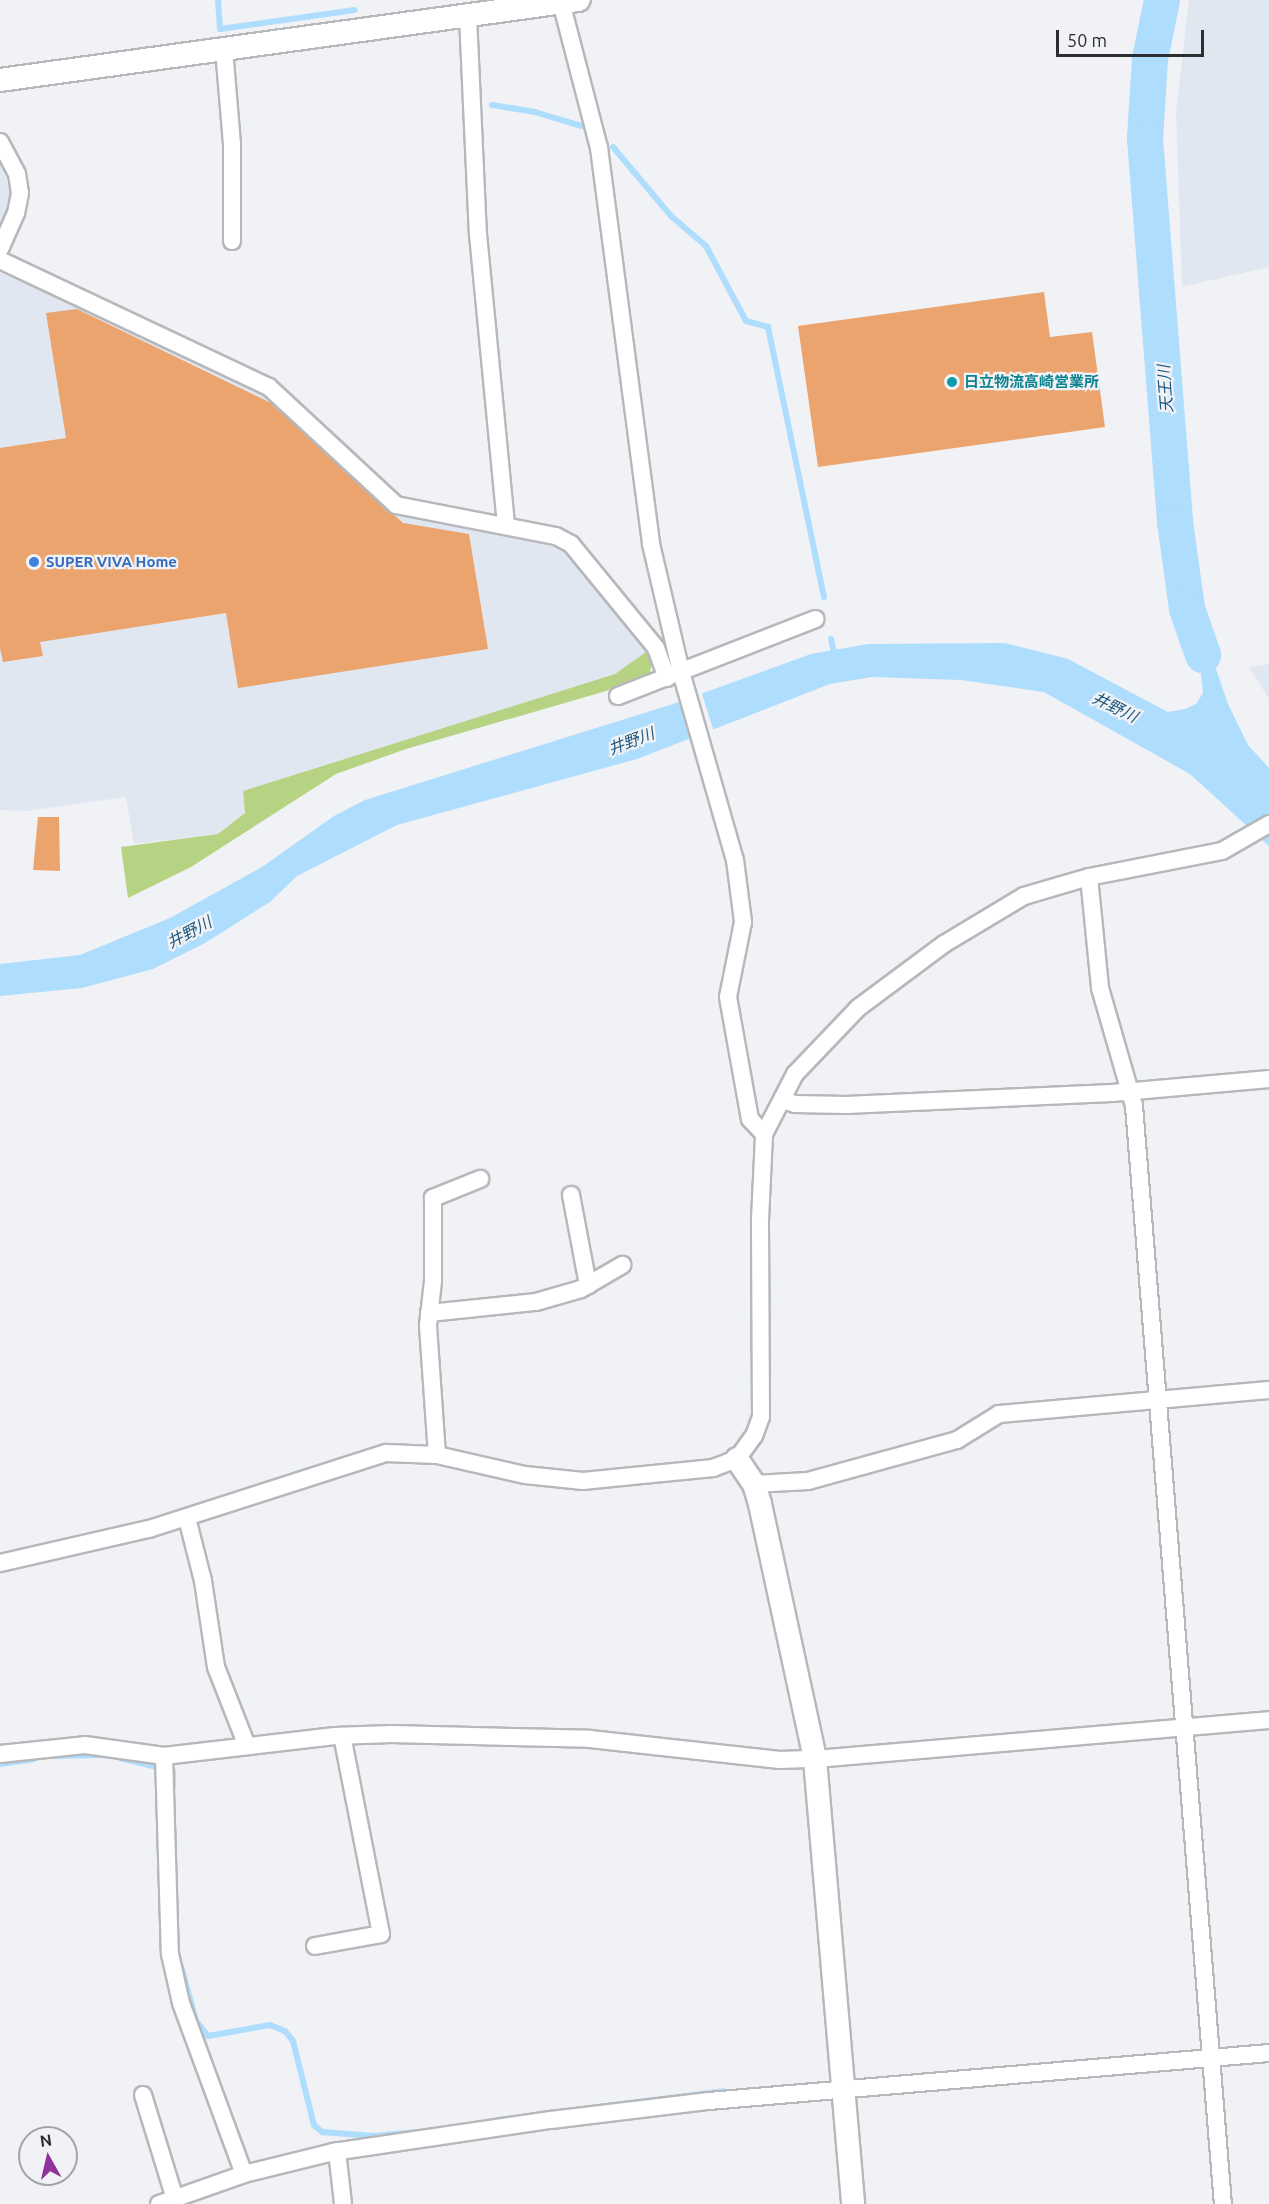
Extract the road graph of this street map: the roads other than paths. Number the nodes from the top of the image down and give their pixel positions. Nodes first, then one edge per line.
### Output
1 (556, 2) edge
2 (468, 16) junction
3 (224, 49) junction
4 (0, 80) edge
5 (0, 142) edge
6 (232, 241) dead end
7 (0, 249) edge
8 (0, 260) edge
9 (506, 526) junction
10 (816, 619) dead end
11 (677, 677) junction
12 (618, 696) dead end
13 (1269, 824) edge
14 (1089, 877) junction
15 (1269, 1079) edge
16 (1132, 1091) junction
17 (783, 1100) junction
18 (764, 1134) junction
19 (480, 1179) dead end
20 (571, 1195) dead end
21 (622, 1265) dead end
22 (588, 1285) junction
23 (429, 1313) junction
24 (1269, 1390) edge
25 (1159, 1400) junction
26 (437, 1455) junction
27 (737, 1459) junction
28 (754, 1484) junction
29 (187, 1518) junction
30 (0, 1563) edge
31 (1269, 1720) edge
32 (1186, 1727) junction
33 (342, 1736) junction
34 (247, 1746) junction
35 (0, 1754) edge
36 (164, 1756) junction
37 (815, 1759) junction
38 (315, 1946) dead end
39 (1269, 2053) edge
40 (1213, 2058) junction
41 (844, 2089) junction
42 (143, 2095) dead end
43 (337, 2151) junction
44 (244, 2174) junction
45 (167, 2201) edge
46 (343, 2204) edge
47 (853, 2204) edge
48 (1223, 2204) edge

1 - 2 street
1 - 11 street
2 - 3 street
2 - 9 street
3 - 4 street
3 - 6 street
5 - 7 street
8 - 9 street
9 - 11 street
10 - 11 street
11 - 12 street
11 - 18 street
13 - 14 street
14 - 16 street
14 - 17 street
15 - 16 street
16 - 17 street
16 - 25 street
17 - 18 street
18 - 27 street
19 - 23 street
20 - 22 street
21 - 22 street
22 - 23 street
23 - 26 street
24 - 25 street
25 - 28 street
25 - 32 street
26 - 27 street
26 - 29 street
27 - 28 street
28 - 37 street
29 - 30 street
29 - 34 street
31 - 32 street
32 - 37 street
32 - 40 street
33 - 34 street
33 - 37 street
33 - 38 street
34 - 36 street
35 - 36 street
36 - 44 street
37 - 41 street
39 - 40 street
40 - 41 street
40 - 48 street
41 - 43 street
41 - 47 street
42 - 45 street
43 - 44 street
43 - 46 street
44 - 45 street

